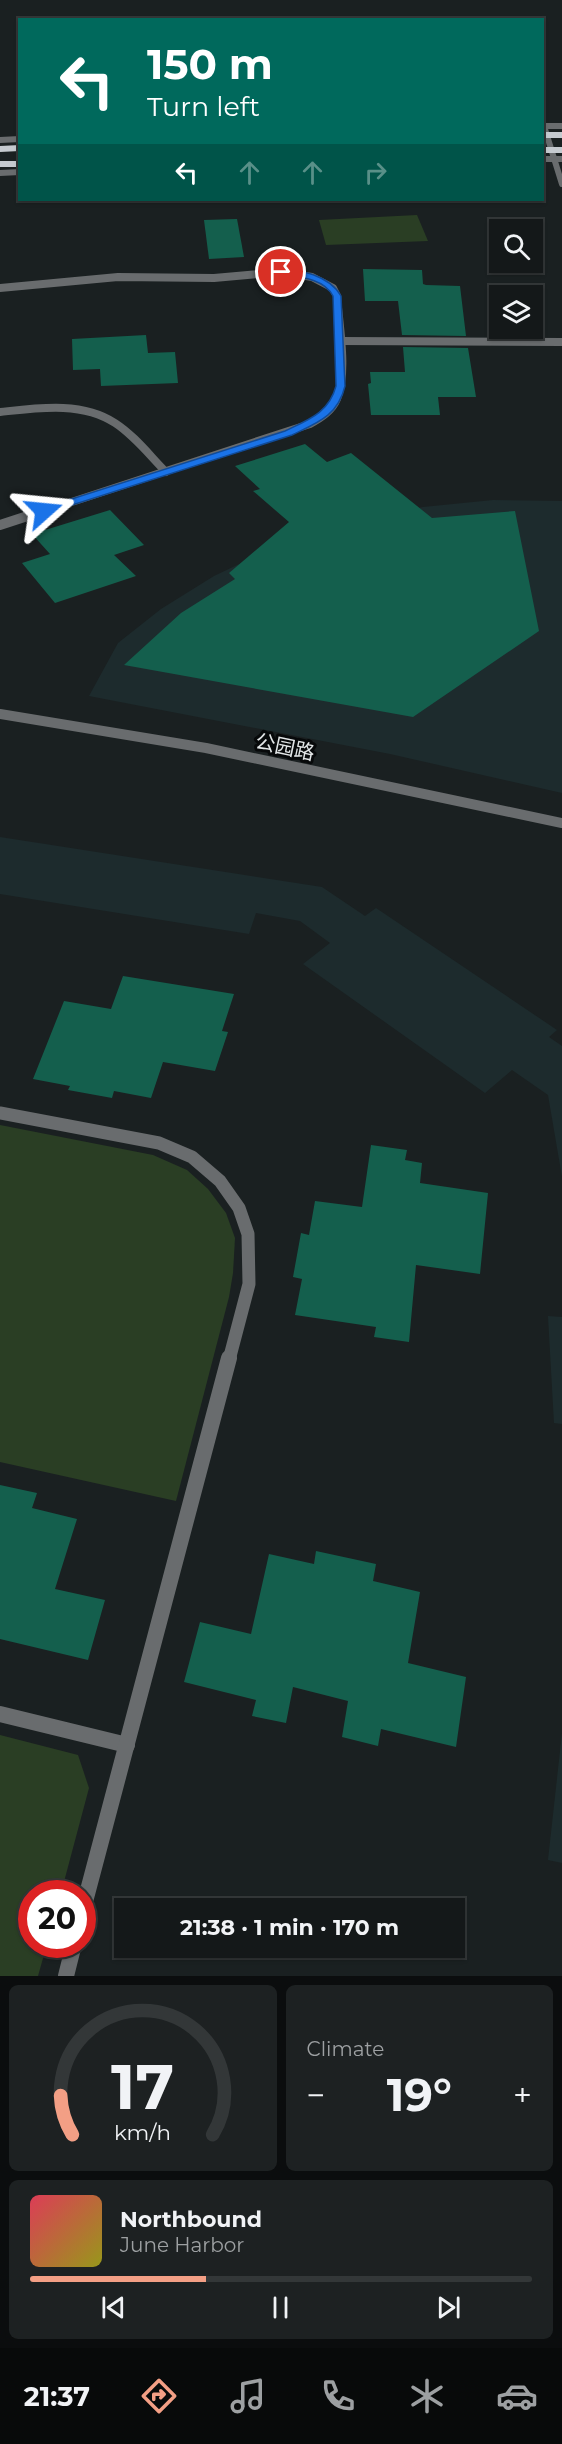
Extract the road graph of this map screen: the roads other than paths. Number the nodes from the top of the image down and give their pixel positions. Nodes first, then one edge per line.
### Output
1 (562, 126) edge
2 (544, 131) edge
3 (562, 135) edge
4 (18, 139) edge
5 (0, 140) edge
6 (18, 148) edge
7 (0, 149) edge
8 (562, 150) edge
9 (549, 153) edge
10 (562, 159) edge
11 (0, 164) edge
12 (18, 164) edge
13 (18, 172) edge
14 (0, 173) edge
15 (562, 184) edge
16 (0, 288) edge
17 (339, 341) junction
18 (562, 342) edge
19 (0, 412) edge
20 (166, 472) junction
21 (0, 525) edge
22 (0, 714) edge
23 (562, 823) edge
24 (0, 1113) edge
25 (0, 1714) edge
26 (127, 1746) junction
27 (91, 1880) edge
28 (70, 1958) edge
29 (66, 1976) edge

1 - 2 street
2 - 3 highway
2 - 9 street
4 - 5 street
6 - 7 highway
8 - 9 highway
9 - 10 street
9 - 15 street
11 - 12 highway
13 - 14 street
16 - 17 street
17 - 18 street
17 - 20 street
19 - 20 street
20 - 21 street
22 - 23 street, 公园路
24 - 26 street
25 - 26 street
26 - 27 street
28 - 29 street

